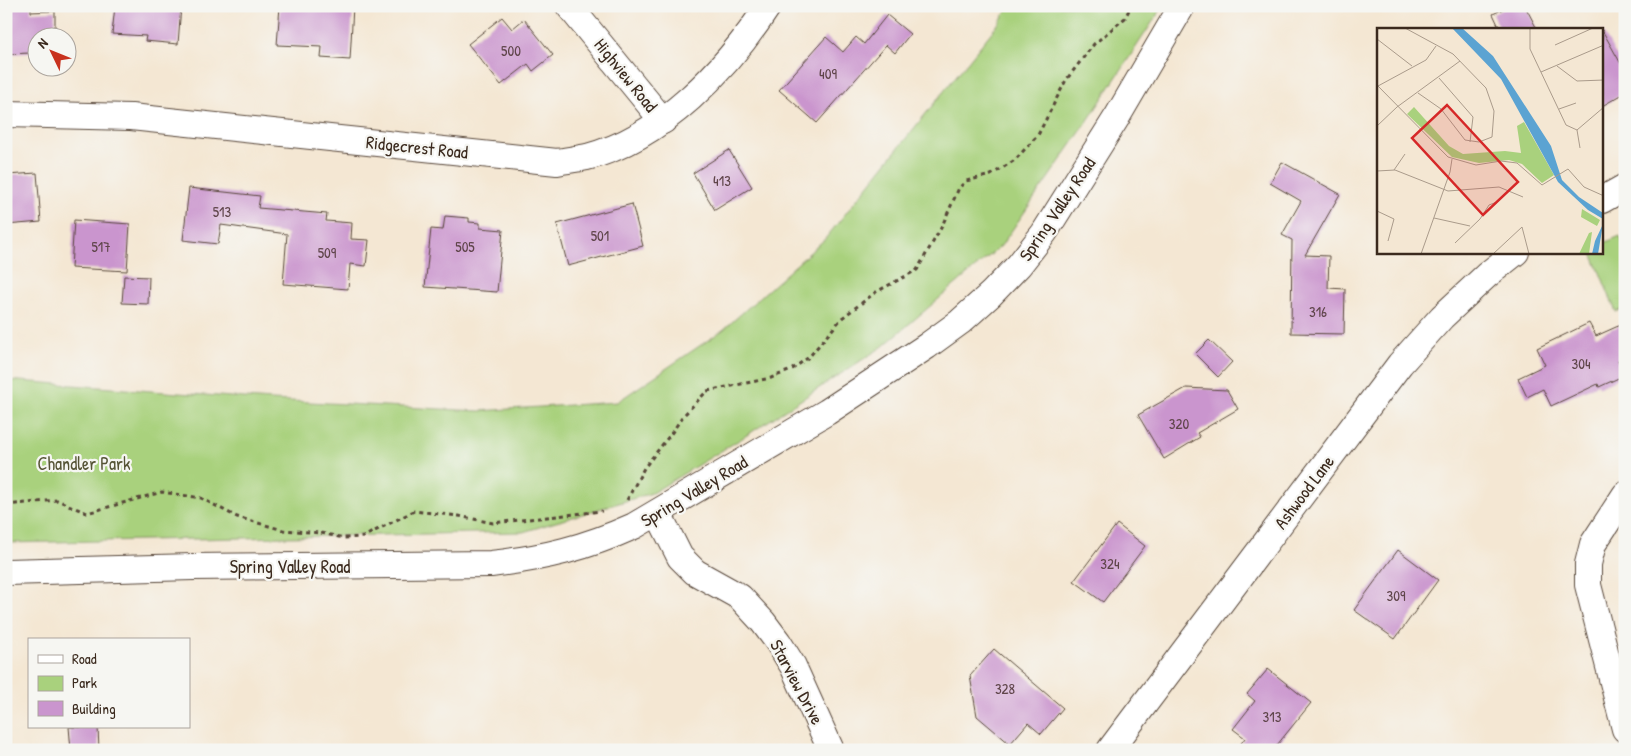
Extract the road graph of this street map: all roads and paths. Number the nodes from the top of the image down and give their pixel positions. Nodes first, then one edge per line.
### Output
1 (569, 6) edge
2 (768, 6) edge
3 (1131, 6) edge
4 (1182, 6) edge
5 (6, 114) edge
6 (663, 121) junction
7 (1625, 187) edge
8 (1604, 199) edge
9 (1513, 254) edge
10 (1625, 496) edge
11 (6, 505) edge
12 (624, 505) dead end
13 (605, 510) dead end
14 (658, 513) junction
15 (6, 572) edge
16 (1625, 729) edge
17 (831, 750) edge
18 (1110, 750) edge

1 - 6 street, Highview Road
2 - 6 street, Ridgecrest Road
3 - 12 path
4 - 14 street, Spring Valley Road
5 - 6 street, Ridgecrest Road
7 - 8 street
9 - 18 street, Ashwood Lane
10 - 16 street
11 - 13 path
14 - 15 street, Spring Valley Road
14 - 17 street, Starview Drive

